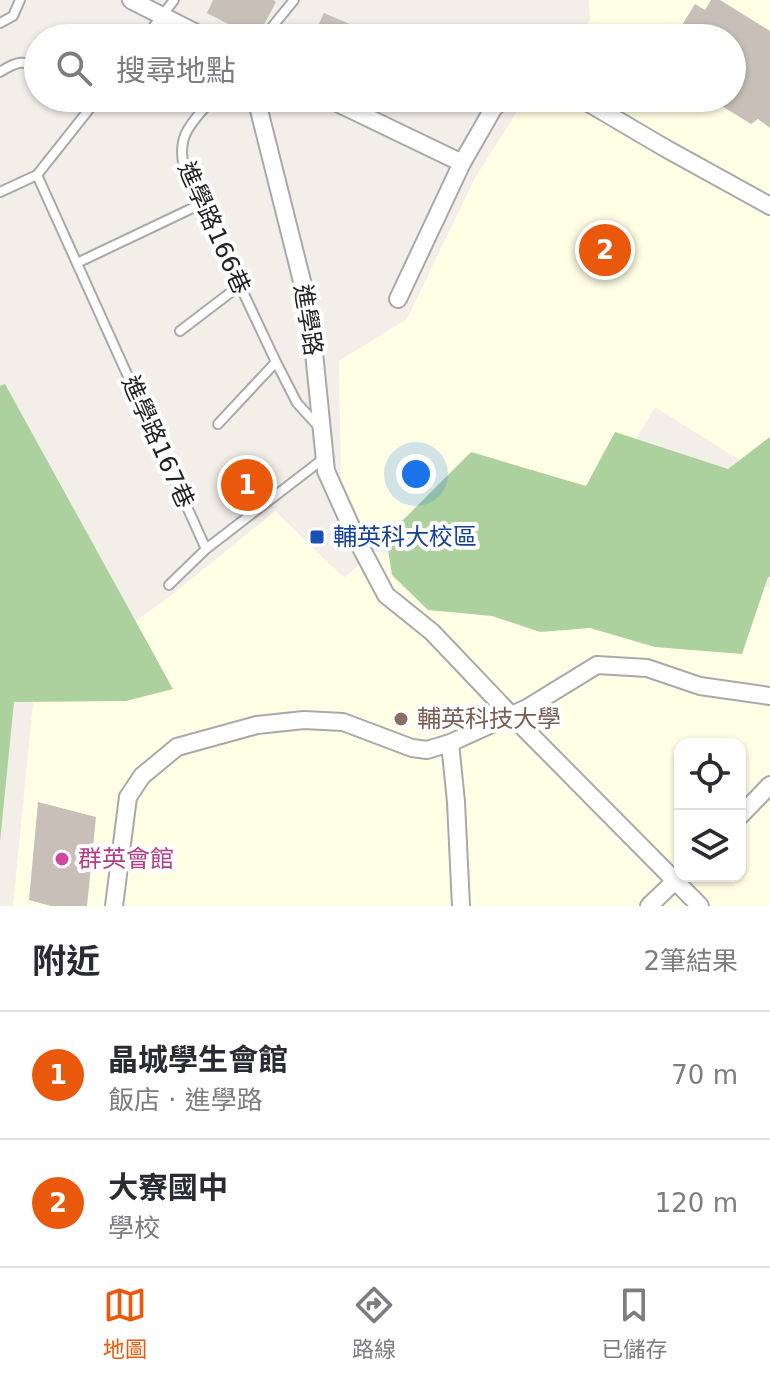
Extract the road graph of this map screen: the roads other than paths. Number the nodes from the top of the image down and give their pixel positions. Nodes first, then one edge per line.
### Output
1 (20, 0) edge
2 (131, 0) edge
3 (174, 0) edge
4 (294, 0) edge
5 (163, 16) junction
6 (0, 23) edge
7 (156, 24) edge
8 (179, 24) edge
9 (274, 24) edge
10 (24, 62) edge
11 (0, 72) edge
12 (86, 112) edge
13 (201, 112) edge
14 (260, 112) edge
15 (356, 112) edge
16 (491, 112) edge
17 (604, 112) edge
18 (462, 163) junction
19 (37, 175) junction
20 (0, 192) edge
21 (201, 204) junction
22 (770, 206) edge
23 (77, 263) junction
24 (239, 286) junction
25 (398, 299) dead end
26 (180, 331) dead end
27 (276, 362) junction
28 (218, 424) dead end
29 (322, 430) junction
30 (325, 458) junction
31 (206, 549) junction
32 (169, 585) dead end
33 (770, 696) edge
34 (511, 715) junction
35 (450, 743) junction
36 (770, 785) edge
37 (746, 810) edge
38 (674, 874) edge
39 (674, 882) edge
40 (681, 882) edge
41 (114, 906) edge
42 (461, 906) edge
43 (649, 906) edge
44 (700, 906) edge

1 - 6 lane
2 - 5 street
3 - 5 lane
4 - 9 lane
5 - 7 lane
5 - 8 street
10 - 11 lane
12 - 19 lane
13 - 21 lane, 進學路166巷
14 - 29 street, 進學路
15 - 18 street
16 - 18 street
17 - 22 street
18 - 25 street
19 - 20 lane
19 - 23 lane
21 - 23 lane
21 - 24 lane, 進學路166巷
23 - 31 lane, 進學路167巷
24 - 26 lane
24 - 27 lane, 進學路166巷
27 - 28 lane
27 - 29 lane, 進學路166巷
29 - 30 street, 進學路
30 - 31 lane
30 - 34 street, 進學路
31 - 32 lane
33 - 34 street
34 - 35 street
34 - 38 street, 進學路
35 - 41 street
35 - 42 street
36 - 37 street
39 - 43 street
40 - 44 street, 進學路

